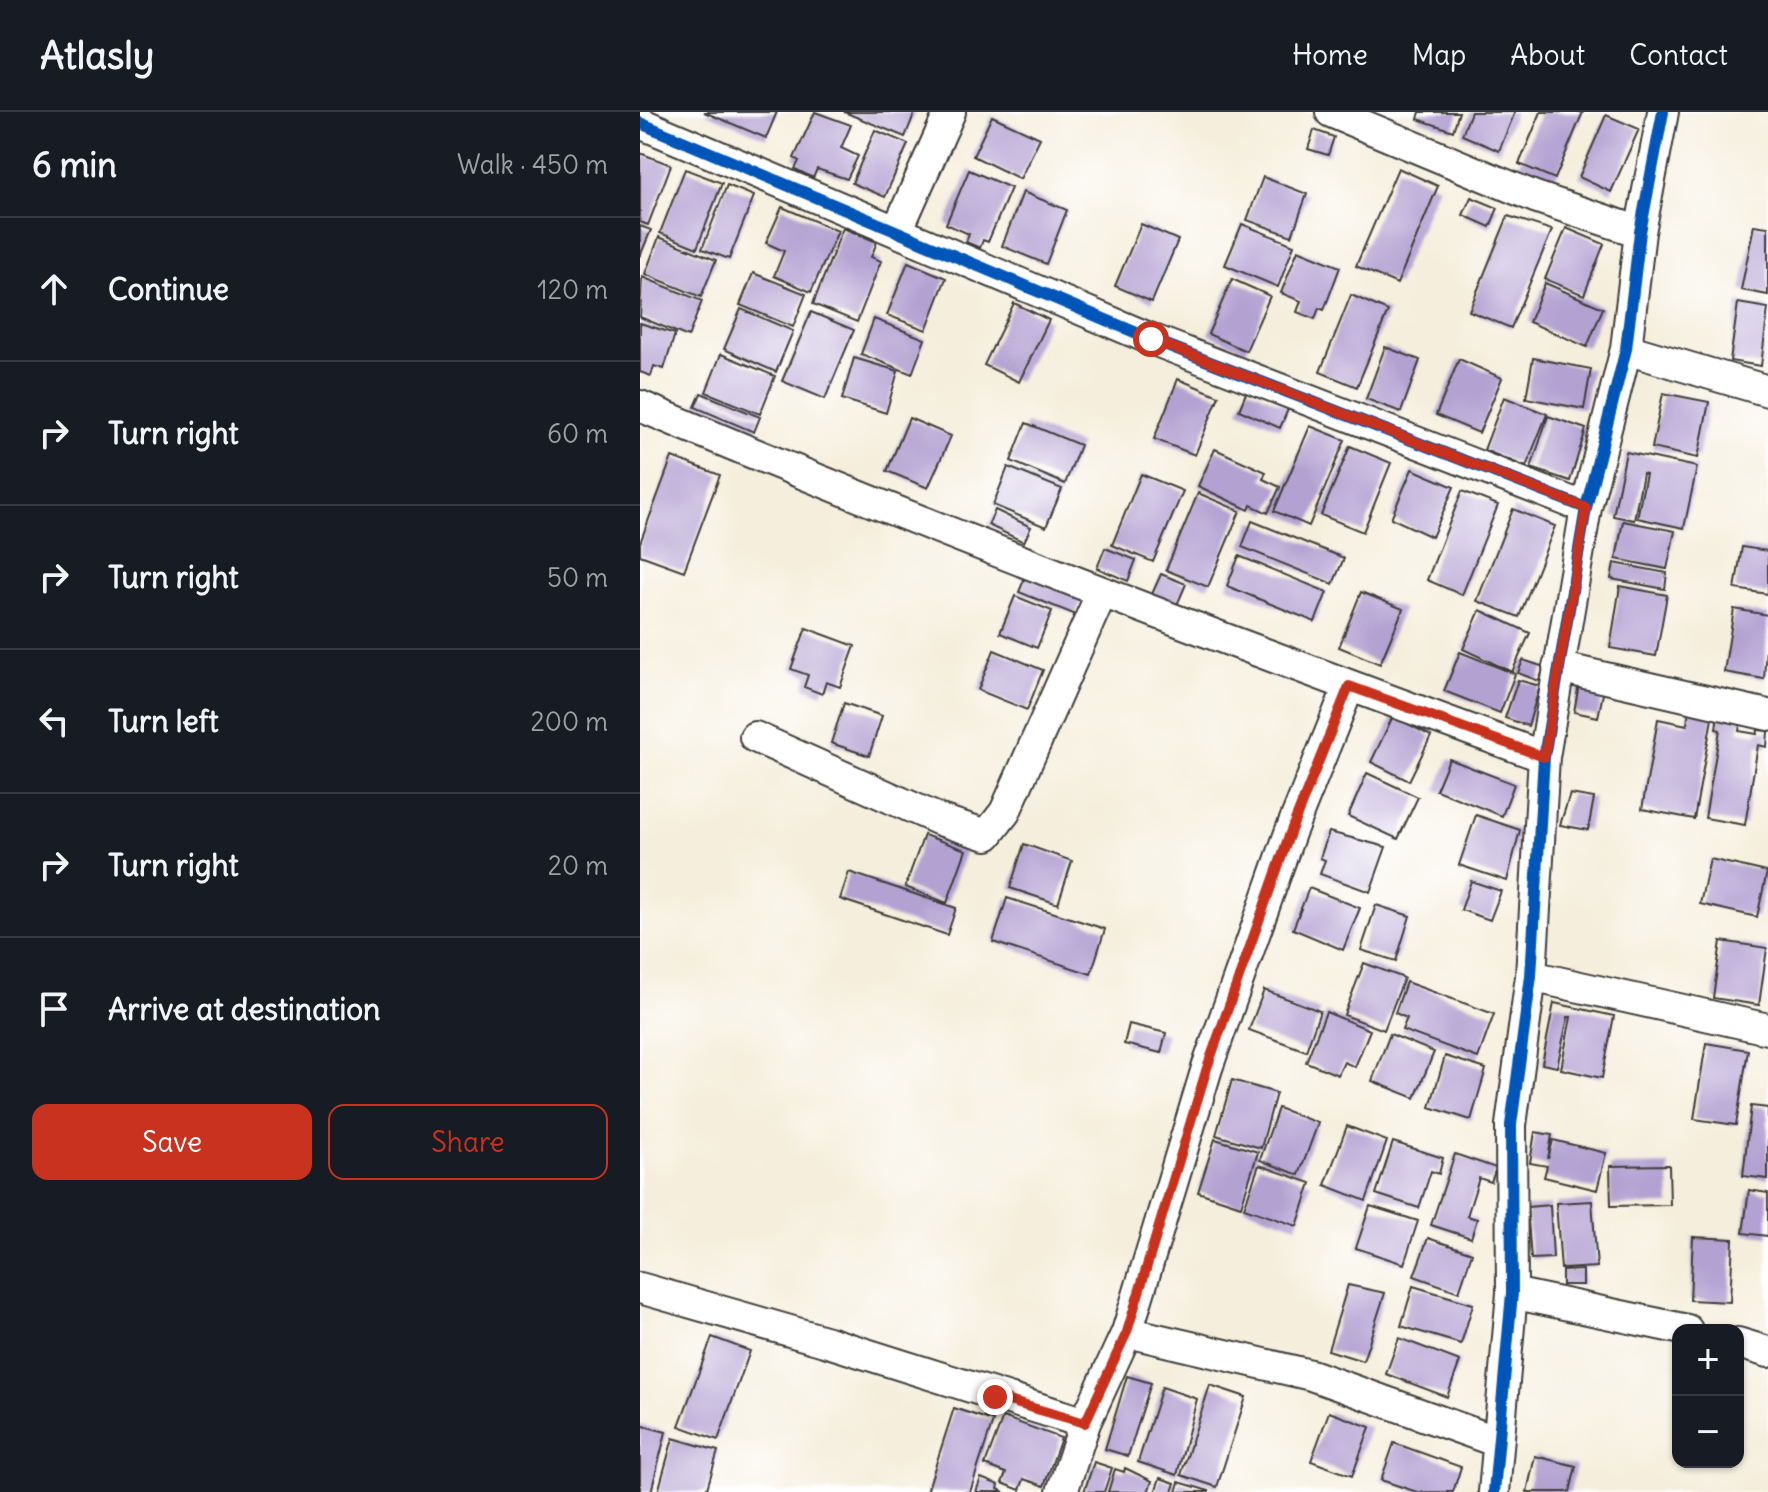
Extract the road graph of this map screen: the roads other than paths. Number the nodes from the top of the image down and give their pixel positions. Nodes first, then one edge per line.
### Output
1 (950, 112) edge
2 (1331, 112) edge
3 (1663, 112) edge
4 (640, 123) edge
5 (897, 231) junction
6 (1640, 232) junction
7 (1626, 349) junction
8 (1768, 391) edge
9 (640, 406) edge
10 (1586, 508) junction
11 (1102, 592) junction
12 (1558, 667) junction
13 (1349, 686) junction
14 (1768, 715) edge
15 (755, 737) dead end
16 (1544, 757) junction
17 (1531, 976) junction
18 (1768, 1029) edge
19 (640, 1288) edge
20 (1512, 1293) junction
21 (1672, 1327) edge
22 (1127, 1332) junction
23 (1744, 1345) edge
24 (1768, 1352) edge
25 (1085, 1423) junction
26 (1498, 1442) junction
27 (1062, 1492) edge
28 (1494, 1492) edge

1 - 5 street
2 - 6 street
3 - 6 street
4 - 5 street
5 - 10 street
6 - 7 street
7 - 8 street
7 - 10 street
9 - 11 street
10 - 12 street
11 - 13 street
11 - 15 street
12 - 14 street
12 - 16 street
13 - 16 street
13 - 22 street
16 - 17 street
17 - 18 street
17 - 20 street
19 - 25 street
20 - 21 street
20 - 26 street
22 - 25 street
22 - 26 street
23 - 24 street
25 - 27 street
26 - 28 street

